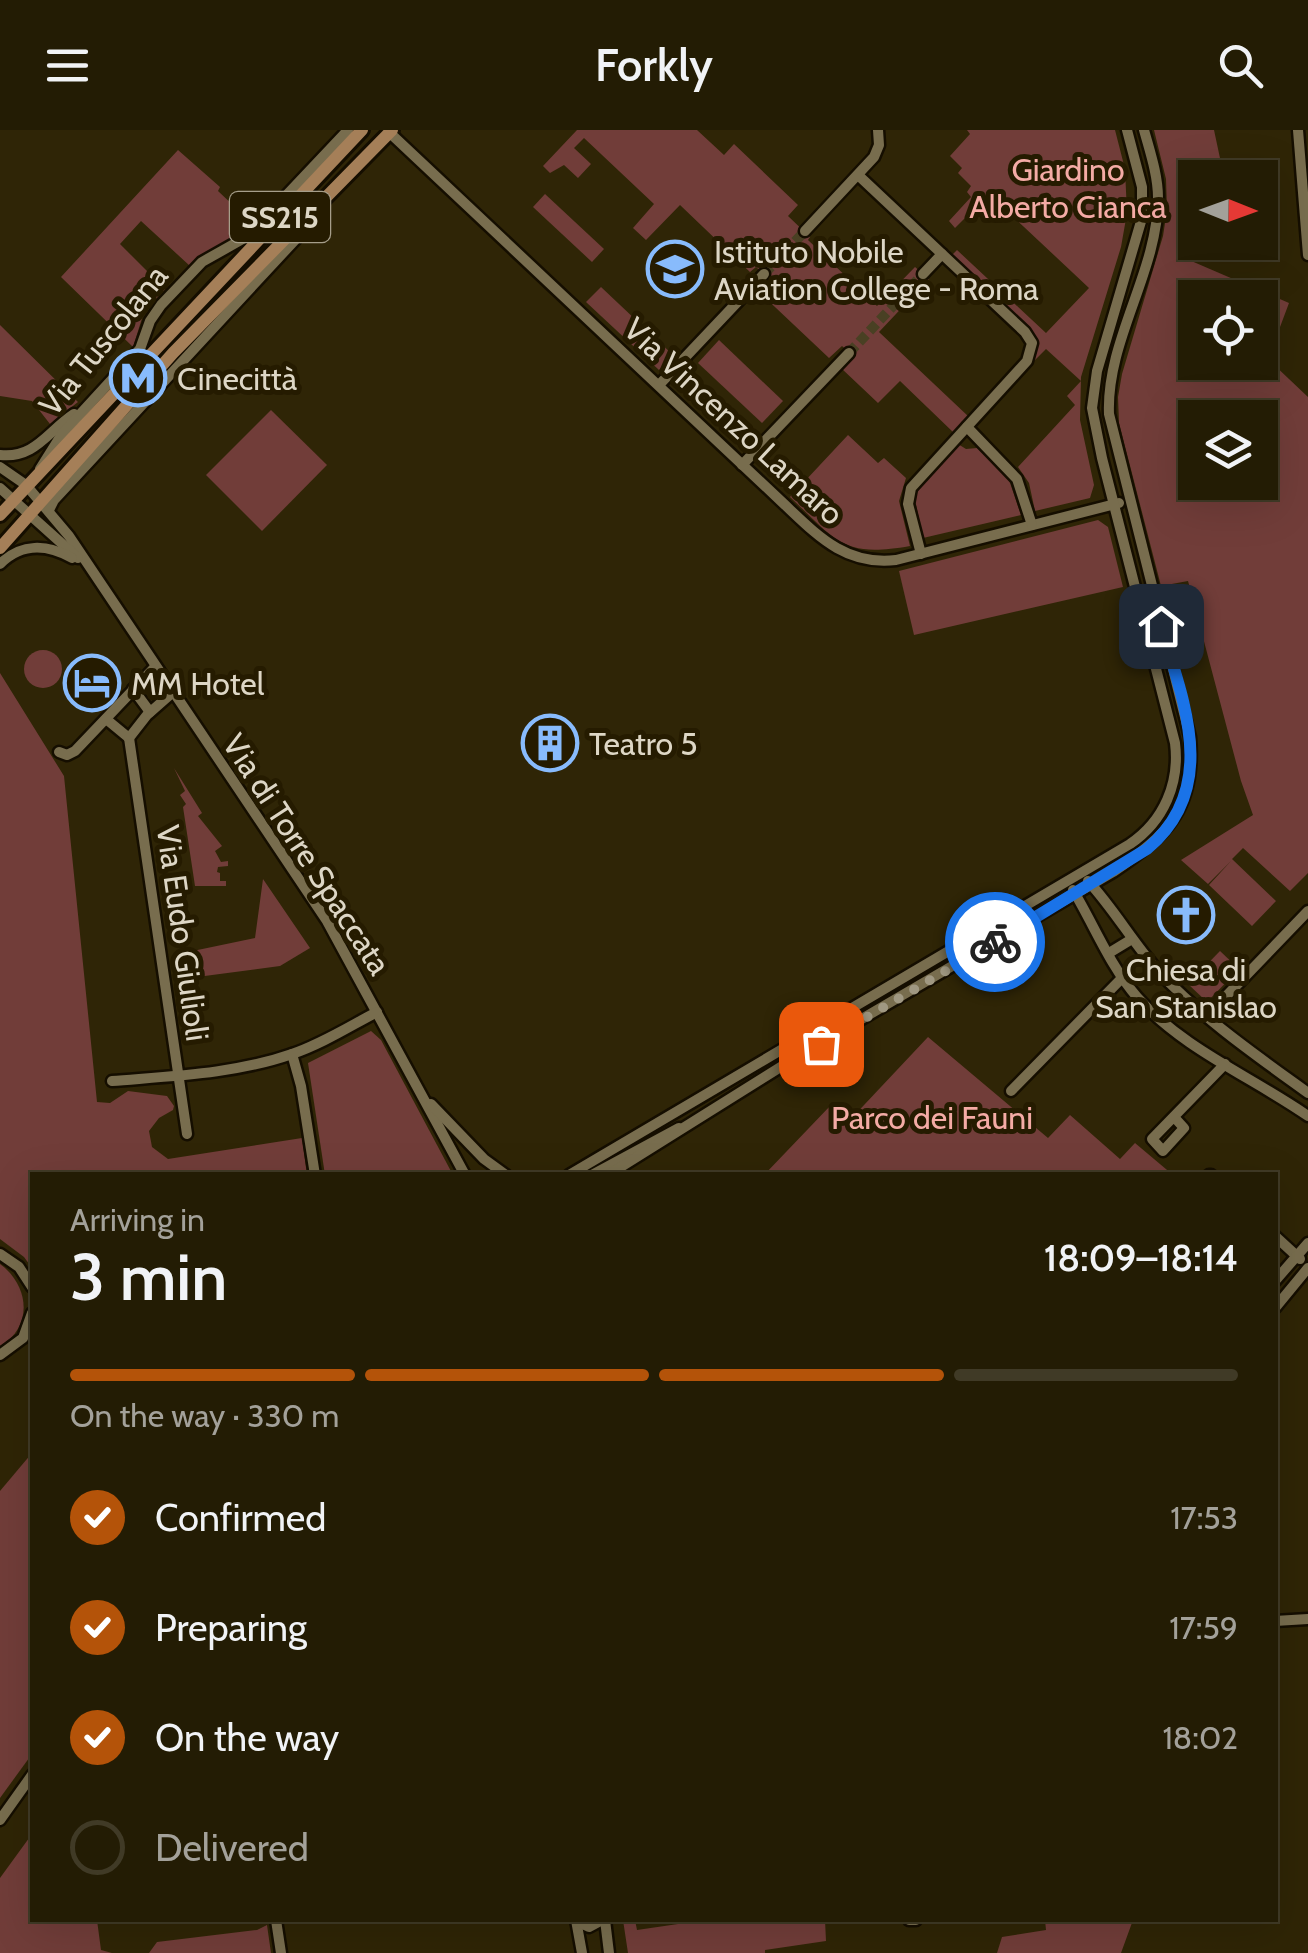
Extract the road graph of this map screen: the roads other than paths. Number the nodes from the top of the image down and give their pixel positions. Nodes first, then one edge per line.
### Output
1 (348, 130) edge
2 (362, 130) edge
3 (878, 130) edge
4 (1127, 130) edge
5 (1144, 130) edge
6 (1298, 130) edge
7 (391, 131) edge
8 (858, 175) junction
9 (1305, 194) edge
10 (321, 199) junction
11 (805, 231) tunnel mouth
12 (942, 254) junction
13 (1308, 255) edge
14 (764, 274) tunnel mouth
15 (923, 274) tunnel mouth
16 (849, 352) tunnel mouth
17 (659, 386) junction
18 (84, 408) junction
19 (967, 427) junction
20 (0, 455) edge
21 (742, 465) junction
22 (0, 467) edge
23 (39, 470) junction
24 (26, 485) junction
25 (0, 488) edge
26 (14, 498) junction
27 (1114, 504) junction
28 (45, 506) junction
29 (1131, 509) junction
30 (31, 513) junction
31 (0, 515) edge
32 (1032, 525) junction
33 (0, 548) edge
34 (921, 554) junction
35 (0, 564) edge
36 (90, 569) junction
37 (155, 667) junction
38 (133, 689) junction
39 (172, 692) junction
40 (150, 712) junction
41 (106, 718) junction
42 (129, 738) junction
43 (59, 752) dead end
44 (1080, 873) junction
45 (1068, 881) junction
46 (1091, 885) junction
47 (1076, 895) junction
48 (1308, 912) edge
49 (1132, 938) junction
50 (1108, 953) junction
51 (1122, 977) junction
52 (377, 1012) junction
53 (1207, 1016) junction
54 (292, 1054) junction
55 (1225, 1064) junction
56 (1274, 1068) junction
57 (178, 1076) junction
58 (112, 1081) dead end
59 (1262, 1084) junction
60 (1011, 1090) dead end
61 (420, 1091) junction
62 (1308, 1093) edge
63 (1308, 1116) edge
64 (1174, 1117) dead end
65 (681, 1128) junction
66 (187, 1134) dead end
67 (315, 1172) edge
68 (464, 1172) edge
69 (502, 1172) edge
70 (573, 1172) edge
71 (597, 1172) edge
72 (613, 1172) edge
73 (1278, 1239) edge
74 (1308, 1243) edge
75 (3, 1254) edge
76 (1297, 1256) junction
77 (1308, 1268) edge
78 (1278, 1278) edge
79 (30, 1287) edge
80 (1278, 1304) edge
81 (30, 1328) edge
82 (0, 1356) edge
83 (1308, 1619) edge
84 (1278, 1621) edge
85 (30, 1777) edge
86 (0, 1820) edge
87 (276, 1922) edge
88 (576, 1922) edge
89 (604, 1922) edge
90 (281, 1953) edge
91 (582, 1953) edge
92 (609, 1953) edge

1 - 18 street, Via Tuscolana
2 - 23 main road, Via Tuscolana / SS215
3 - 8 street
4 - 27 street
5 - 29 street
6 - 9 street
7 - 10 main road, Via Tuscolana / SS215
7 - 17 street, Via Vincenzo Lamaro
8 - 11 street
8 - 12 street
9 - 13 street
10 - 28 main road, Via Tuscolana / SS215
10 - 28 street, Via Tuscolana
12 - 15 street
12 - 19 street
14 - 17 street
16 - 21 street
17 - 21 street, Via Vincenzo Lamaro
18 - 20 street
18 - 23 street, Via Tuscolana
19 - 32 street
19 - 34 street
21 - 34 street, Via Vincenzo Lamaro
22 - 24 street, Via di Torre Spaccata
23 - 24 main road, Via Tuscolana / SS215
24 - 26 main road, Via Tuscolana / SS215
24 - 28 street, Via di Torre Spaccata
25 - 26 street, Via di Torre Spaccata
26 - 30 street, Via di Torre Spaccata
26 - 31 main road, Via Tuscolana / SS215
27 - 29 street
27 - 32 street, Via Vincenzo Lamaro
27 - 44 street
28 - 30 main road, Via Tuscolana / SS215
28 - 36 street, Via di Torre Spaccata
29 - 46 street
30 - 33 main road, Via Tuscolana / SS215
30 - 36 street, Via di Torre Spaccata
32 - 34 street, Via Vincenzo Lamaro
35 - 36 street
36 - 37 street, Via di Torre Spaccata
37 - 38 street
37 - 39 street, Via di Torre Spaccata
38 - 40 street
38 - 41 street
39 - 40 street
39 - 52 street, Via di Torre Spaccata
40 - 42 street
41 - 42 street
41 - 43 street
42 - 57 street, Via Eudo Giulioli
44 - 45 street
44 - 46 street
45 - 47 street
45 - 70 street
46 - 47 street
46 - 49 street
47 - 50 street
47 - 65 street
48 - 53 street
49 - 50 street
49 - 53 street
50 - 51 street
51 - 55 street
51 - 60 street
52 - 54 street
52 - 61 street, Via di Torre Spaccata
53 - 56 street
54 - 57 street
54 - 67 street
55 - 59 street
55 - 64 street
56 - 59 street
56 - 62 street
57 - 58 street
57 - 66 street, Via Eudo Giulioli
59 - 63 street
61 - 68 street, Via di Torre Spaccata
61 - 69 street
65 - 71 street
65 - 72 street
73 - 76 street
74 - 76 street
75 - 79 street
76 - 77 street
76 - 78 street
77 - 80 street
81 - 82 street
83 - 84 street
85 - 86 street
87 - 90 street
88 - 91 street
89 - 92 street

